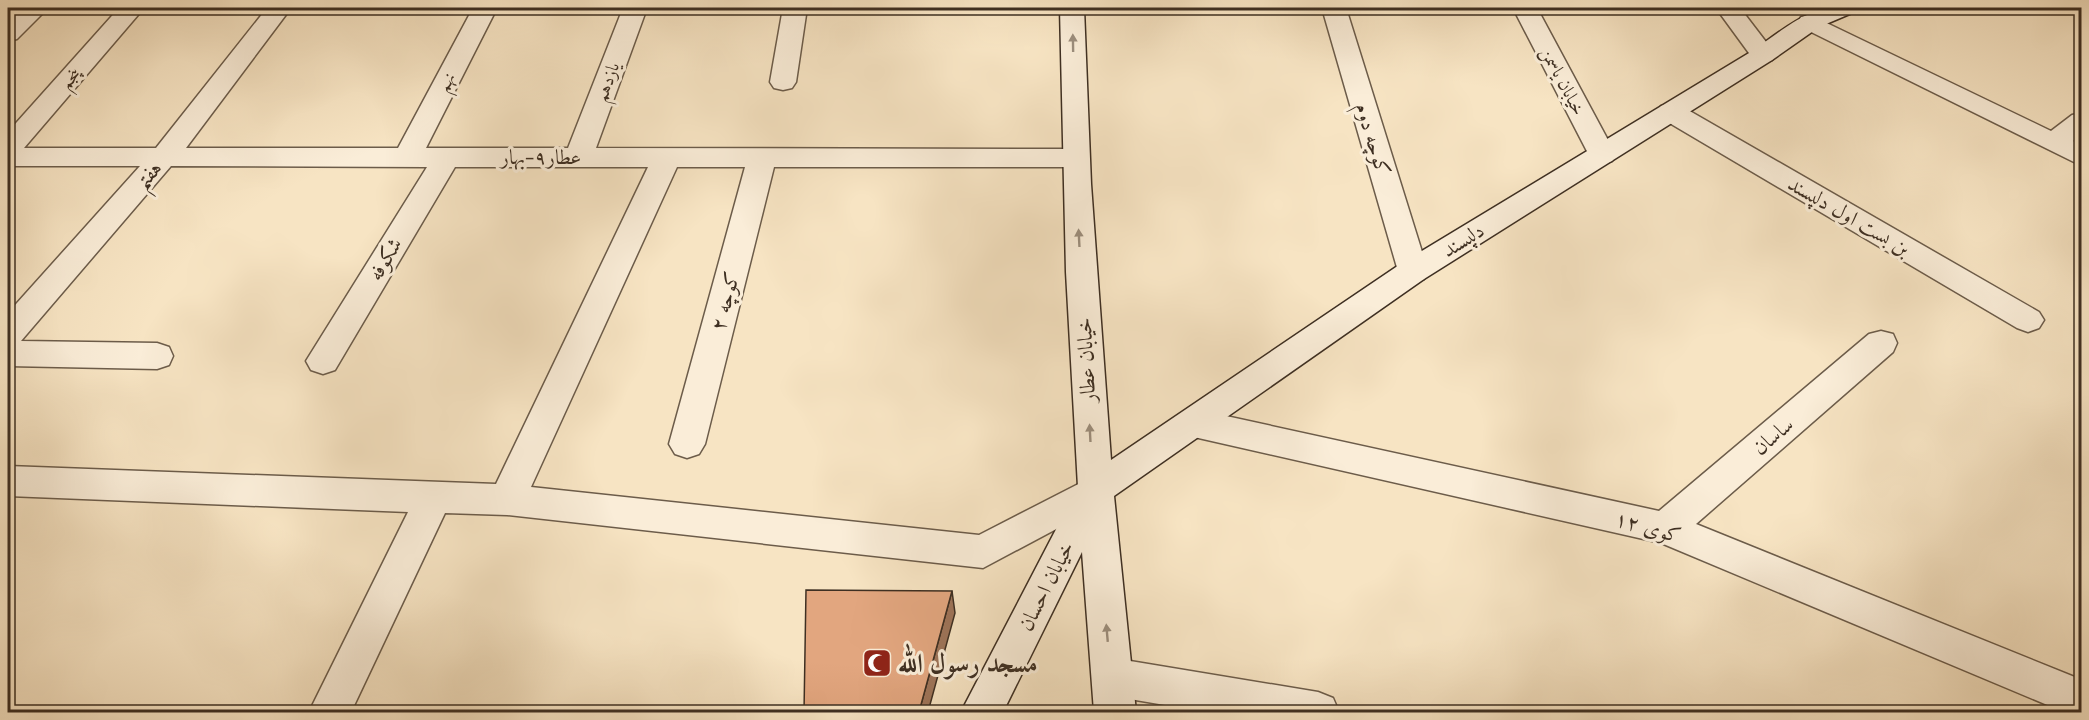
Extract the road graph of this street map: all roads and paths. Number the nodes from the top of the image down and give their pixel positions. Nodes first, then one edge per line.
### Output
1 (36, 8) edge
2 (132, 8) edge
3 (279, 8) edge
4 (485, 8) edge
5 (635, 8) edge
6 (795, 8) edge
7 (1072, 8) edge
8 (1334, 8) edge
9 (1525, 8) edge
10 (1728, 8) edge
11 (1843, 8) edge
12 (1810, 22) junction
13 (8, 34) edge
14 (1763, 55) junction
15 (783, 82) dead end
16 (1671, 112) junction
17 (2082, 121) edge
18 (2053, 142) junction
19 (8, 149) edge
20 (1602, 155) junction
21 (8, 157) edge
22 (164, 157) junction
23 (407, 157) junction
24 (447, 157) junction
25 (762, 157) junction
26 (2082, 157) edge
27 (579, 158) junction
28 (667, 158) junction
29 (1074, 158) junction
30 (1413, 271) junction
31 (2028, 320) dead end
32 (8, 334) edge
33 (1881, 343) dead end
34 (8, 353) edge
35 (157, 357) dead end
36 (323, 361) dead end
37 (1194, 423) junction
38 (687, 444) dead end
39 (8, 481) edge
40 (1094, 491) junction
41 (434, 497) junction
42 (507, 500) junction
43 (1665, 528) junction
44 (2078, 692) edge
45 (1113, 695) edge
46 (330, 712) edge
47 (982, 712) edge
48 (1318, 712) edge

1 - 13 street
2 - 19 street, پنجم
3 - 22 street, هفتم
4 - 23 street, نهم
5 - 27 street, یازدهم
6 - 15 street
29 -> 7 street, خیابان عطار
8 - 30 street, کوچه دوم
9 - 20 street, خیابان یاسمن
10 - 14 street
11 - 12 street, دلپسند
12 - 14 street, دلپسند
12 - 18 street
14 - 16 street, دلپسند
16 - 20 street, دلپسند
16 - 31 street, بن بست اول دلپسند
17 - 18 street
18 - 26 street
20 - 30 street, دلپسند
21 - 22 street, عطار۹-بهار
22 - 23 street, عطار۹-بهار
22 - 32 street, هفتم
23 - 24 street, عطار۹-بهار
24 - 27 street, عطار۹-بهار
24 - 36 street, شکوفه
25 - 28 street, عطار۹-بهار
25 - 29 street, عطار۹-بهار
25 - 38 street, کوچه ۲
27 - 28 street, عطار۹-بهار
28 - 42 street
40 -> 29 street, خیابان عطار
30 - 37 street, دلپسند
33 - 43 street, ساسان
34 - 35 street
37 - 40 street, دلپسند
37 - 43 street, کوی ۱۲
39 - 41 street, دلپسند
40 - 42 street, دلپسند
45 -> 40 street, خیابان عطار
40 - 47 street, خیابان احسان
41 - 42 street, دلپسند
41 - 46 street
43 - 44 street, کوی ۱۲
45 - 48 street

